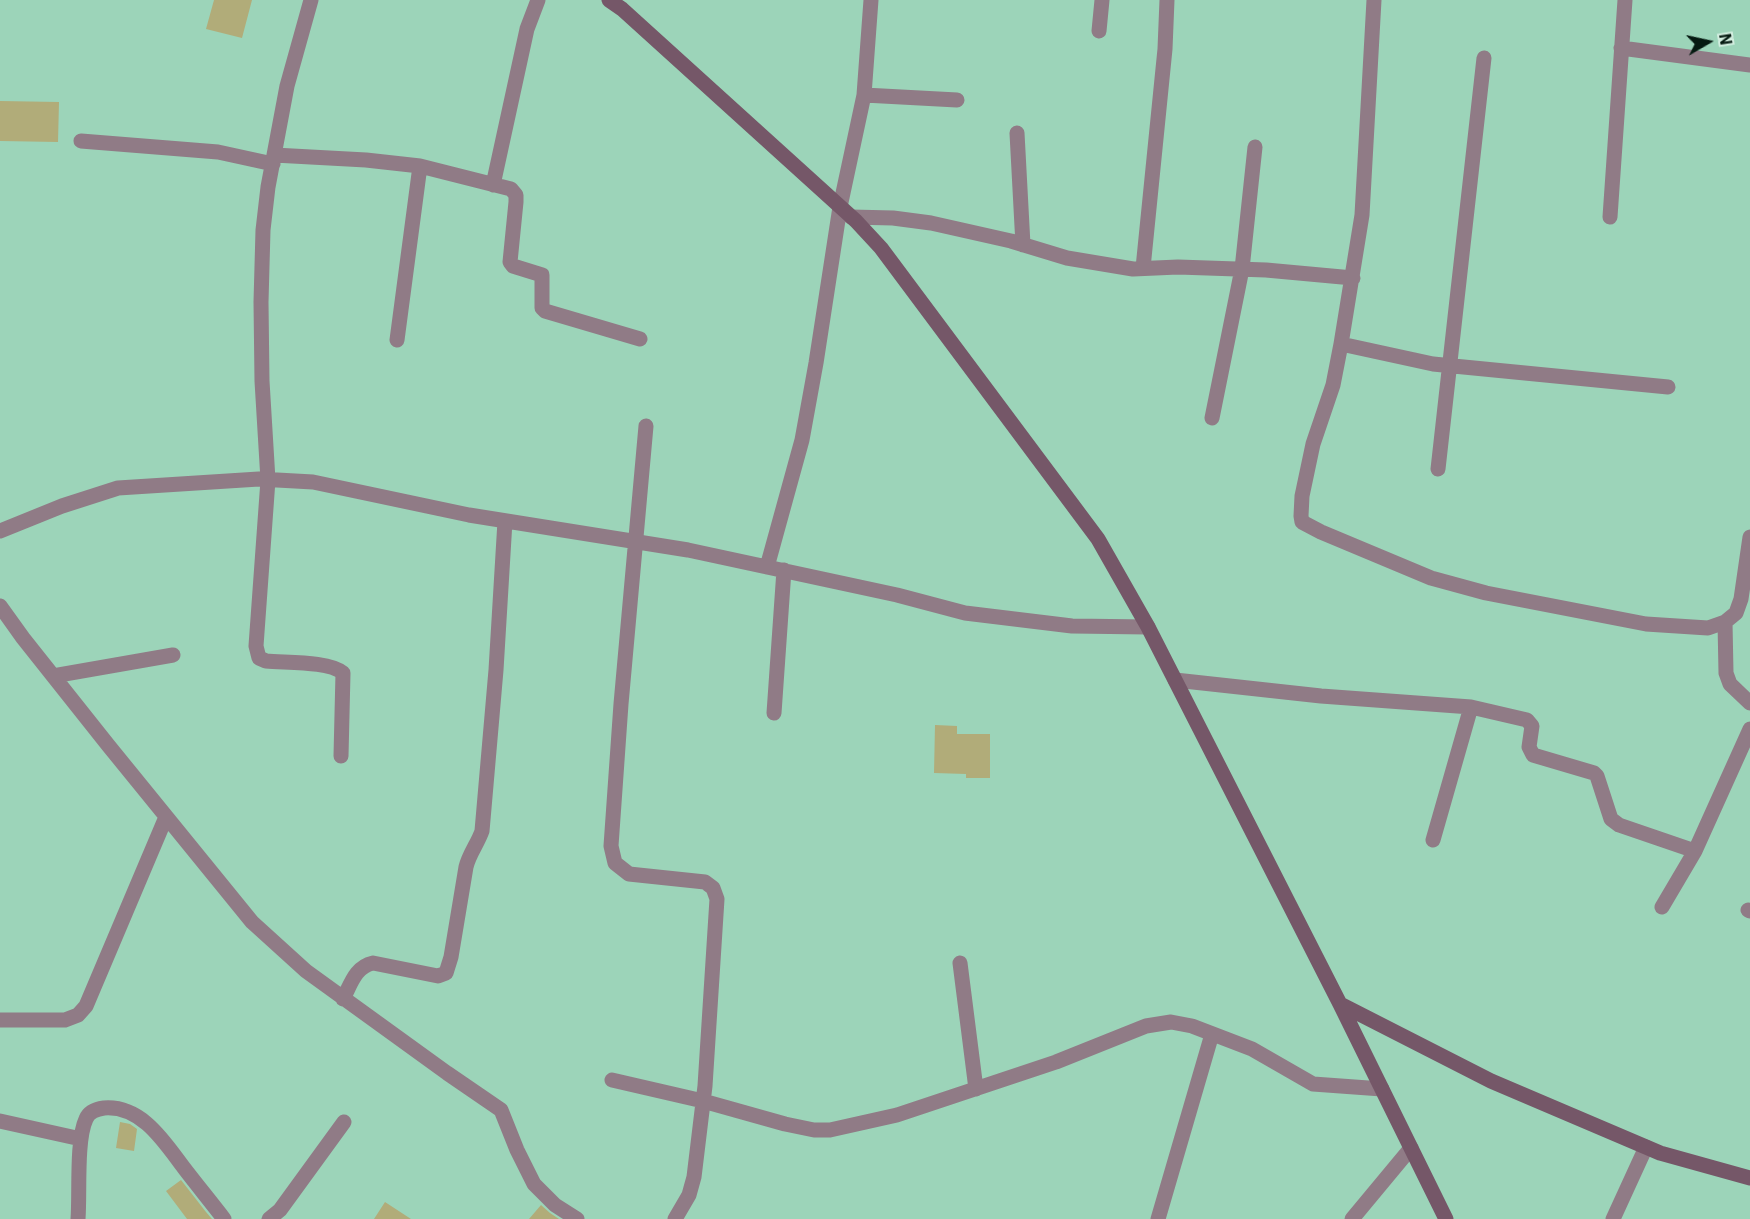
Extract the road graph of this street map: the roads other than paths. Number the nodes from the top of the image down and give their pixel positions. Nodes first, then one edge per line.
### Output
1 (311, 0) edge
2 (538, 0) edge
3 (609, 0) edge
4 (871, 0) edge
5 (1102, 0) edge
6 (1167, 0) edge
7 (1374, 0) edge
8 (1624, 0) edge
9 (1099, 31) dead end
10 (1621, 48) junction
11 (1484, 58) dead end
12 (1750, 65) edge
13 (864, 95) junction
14 (957, 100) dead end
15 (1017, 133) dead end
16 (81, 141) dead end
17 (1255, 147) dead end
18 (273, 160) junction
19 (420, 166) junction
20 (493, 184) junction
21 (845, 212) junction
22 (1610, 217) dead end
23 (1023, 245) junction
24 (1143, 268) junction
25 (1242, 269) junction
26 (1353, 278) junction
27 (640, 339) dead end
28 (397, 340) dead end
29 (1341, 344) junction
30 (1449, 365) junction
31 (1668, 387) dead end
32 (1212, 418) dead end
33 (646, 426) dead end
34 (1438, 469) dead end
35 (268, 480) junction
36 (505, 521) junction
37 (0, 531) edge
38 (1750, 537) edge
39 (636, 541) junction
40 (767, 567) junction
41 (784, 570) junction
42 (0, 606) edge
43 (1725, 622) junction
44 (1148, 627) junction
45 (173, 655) dead end
46 (53, 676) junction
47 (1175, 680) junction
48 (1750, 703) edge
49 (1471, 707) junction
50 (774, 713) dead end
51 (1750, 729) edge
52 (341, 756) dead end
53 (166, 817) junction
54 (1433, 840) dead end
55 (1695, 851) junction
56 (1662, 907) dead end
57 (960, 963) dead end
58 (343, 999) junction
59 (1340, 1004) junction
60 (0, 1020) edge
61 (1212, 1034) junction
62 (612, 1080) dead end
63 (976, 1089) junction
64 (1382, 1089) junction
65 (704, 1101) junction
66 (0, 1121) edge
67 (344, 1122) dead end
68 (81, 1139) junction
69 (1646, 1147) junction
70 (1411, 1148) junction
71 (1750, 1178) edge
72 (273, 1218) edge
73 (78, 1219) edge
74 (224, 1219) edge
75 (577, 1219) edge
76 (675, 1219) edge
77 (1158, 1219) edge
78 (1352, 1219) edge
79 (1446, 1219) edge
80 (1613, 1219) edge

1 - 18 street
2 - 20 street
3 - 21 main road
4 - 13 street
5 - 9 street
6 - 24 street
7 - 26 street
8 - 10 street
10 - 12 street
10 - 22 street
11 - 30 street
13 - 14 street
13 - 21 street
15 - 23 street
16 - 18 street
17 - 25 street
18 - 19 street
18 - 35 street
19 - 20 street
19 - 28 street
20 - 27 street
21 - 23 street
21 - 40 street
21 - 44 main road
23 - 24 street
24 - 25 street
25 - 26 street
25 - 32 street
26 - 29 street
29 - 30 street
29 - 43 street
30 - 31 street
30 - 34 street
33 - 39 street
35 - 36 street
35 - 37 street
35 - 52 street
36 - 39 street
36 - 58 street
38 - 43 street
39 - 40 street
39 - 65 street
40 - 41 street
41 - 44 street
41 - 50 street
42 - 46 street
43 - 48 street
44 - 47 main road
45 - 46 street
46 - 53 street
47 - 49 street
47 - 59 main road
49 - 54 street
49 - 55 street
51 - 55 street
53 - 58 street
53 - 60 street
55 - 56 street
57 - 63 street
58 - 75 street
59 - 64 main road
59 - 69 main road
61 - 63 street
61 - 64 street
61 - 77 street
62 - 65 street
63 - 65 street
64 - 70 main road
65 - 76 street
66 - 68 street
67 - 72 street
68 - 73 street
68 - 74 street
69 - 71 main road
69 - 80 street
70 - 78 street
70 - 79 main road

